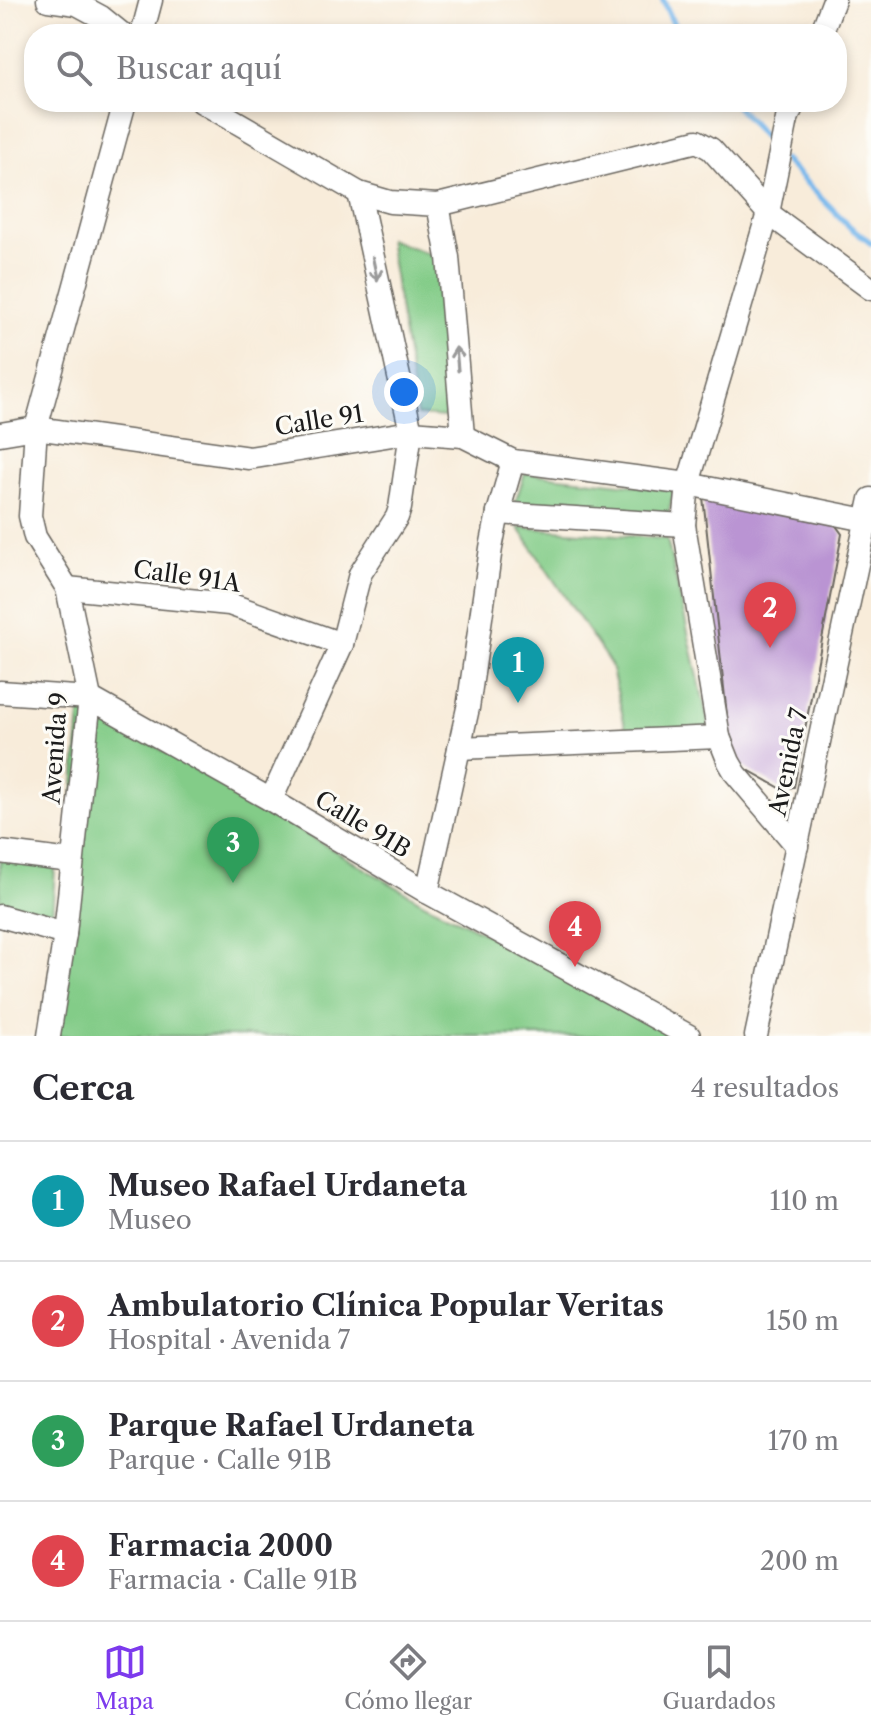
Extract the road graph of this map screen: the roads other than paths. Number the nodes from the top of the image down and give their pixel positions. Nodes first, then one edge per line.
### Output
1 (48, 0) edge
2 (151, 0) edge
3 (834, 0) edge
4 (110, 24) edge
5 (145, 24) edge
6 (825, 24) edge
7 (122, 112) edge
8 (219, 112) edge
9 (791, 112) edge
10 (359, 193) junction
11 (438, 205) junction
12 (768, 213) junction
13 (871, 289) edge
14 (36, 428) junction
15 (411, 432) junction
16 (0, 434) edge
17 (463, 436) junction
18 (513, 461) junction
19 (688, 484) junction
20 (498, 513) junction
21 (869, 513) edge
22 (684, 525) junction
23 (67, 588) junction
24 (342, 644) junction
25 (0, 692) edge
26 (90, 698) junction
27 (719, 737) junction
28 (459, 748) junction
29 (271, 800) junction
30 (797, 846) junction
31 (0, 852) edge
32 (71, 861) junction
33 (427, 892) junction
34 (0, 916) edge
35 (65, 934) junction
36 (49, 1036) edge
37 (689, 1036) edge
38 (756, 1036) edge

1 - 4 street
2 - 5 street
3 - 6 street
7 - 14 street, Avenida 9
8 - 10 street
9 - 12 street
10 - 11 street
10 -> 15 street
11 - 12 street
17 -> 11 street
12 - 13 street
12 - 19 street
14 - 15 street, Calle 91
14 - 16 street, Calle 91
14 - 23 street, Avenida 9
15 - 17 street, Calle 91
15 - 24 street
17 - 18 street, Calle 91
18 - 19 street, Calle 91
18 - 20 street
19 - 21 street, Calle 91
19 - 22 street
20 - 22 street
20 - 28 street
21 - 30 street, Avenida 7
22 - 27 street
23 - 24 street, Calle 91A
23 - 26 street, Avenida 9
24 - 29 street
25 - 26 street, Calle 91B
26 - 29 street, Calle 91B
26 - 32 street, Avenida 9
27 - 28 street
27 - 30 street
28 - 33 street
29 - 33 street, Calle 91B
30 - 38 street, Avenida 7
31 - 32 street
32 - 35 street, Avenida 9
33 - 37 street, Calle 91B
34 - 35 street
35 - 36 street, Avenida 9

